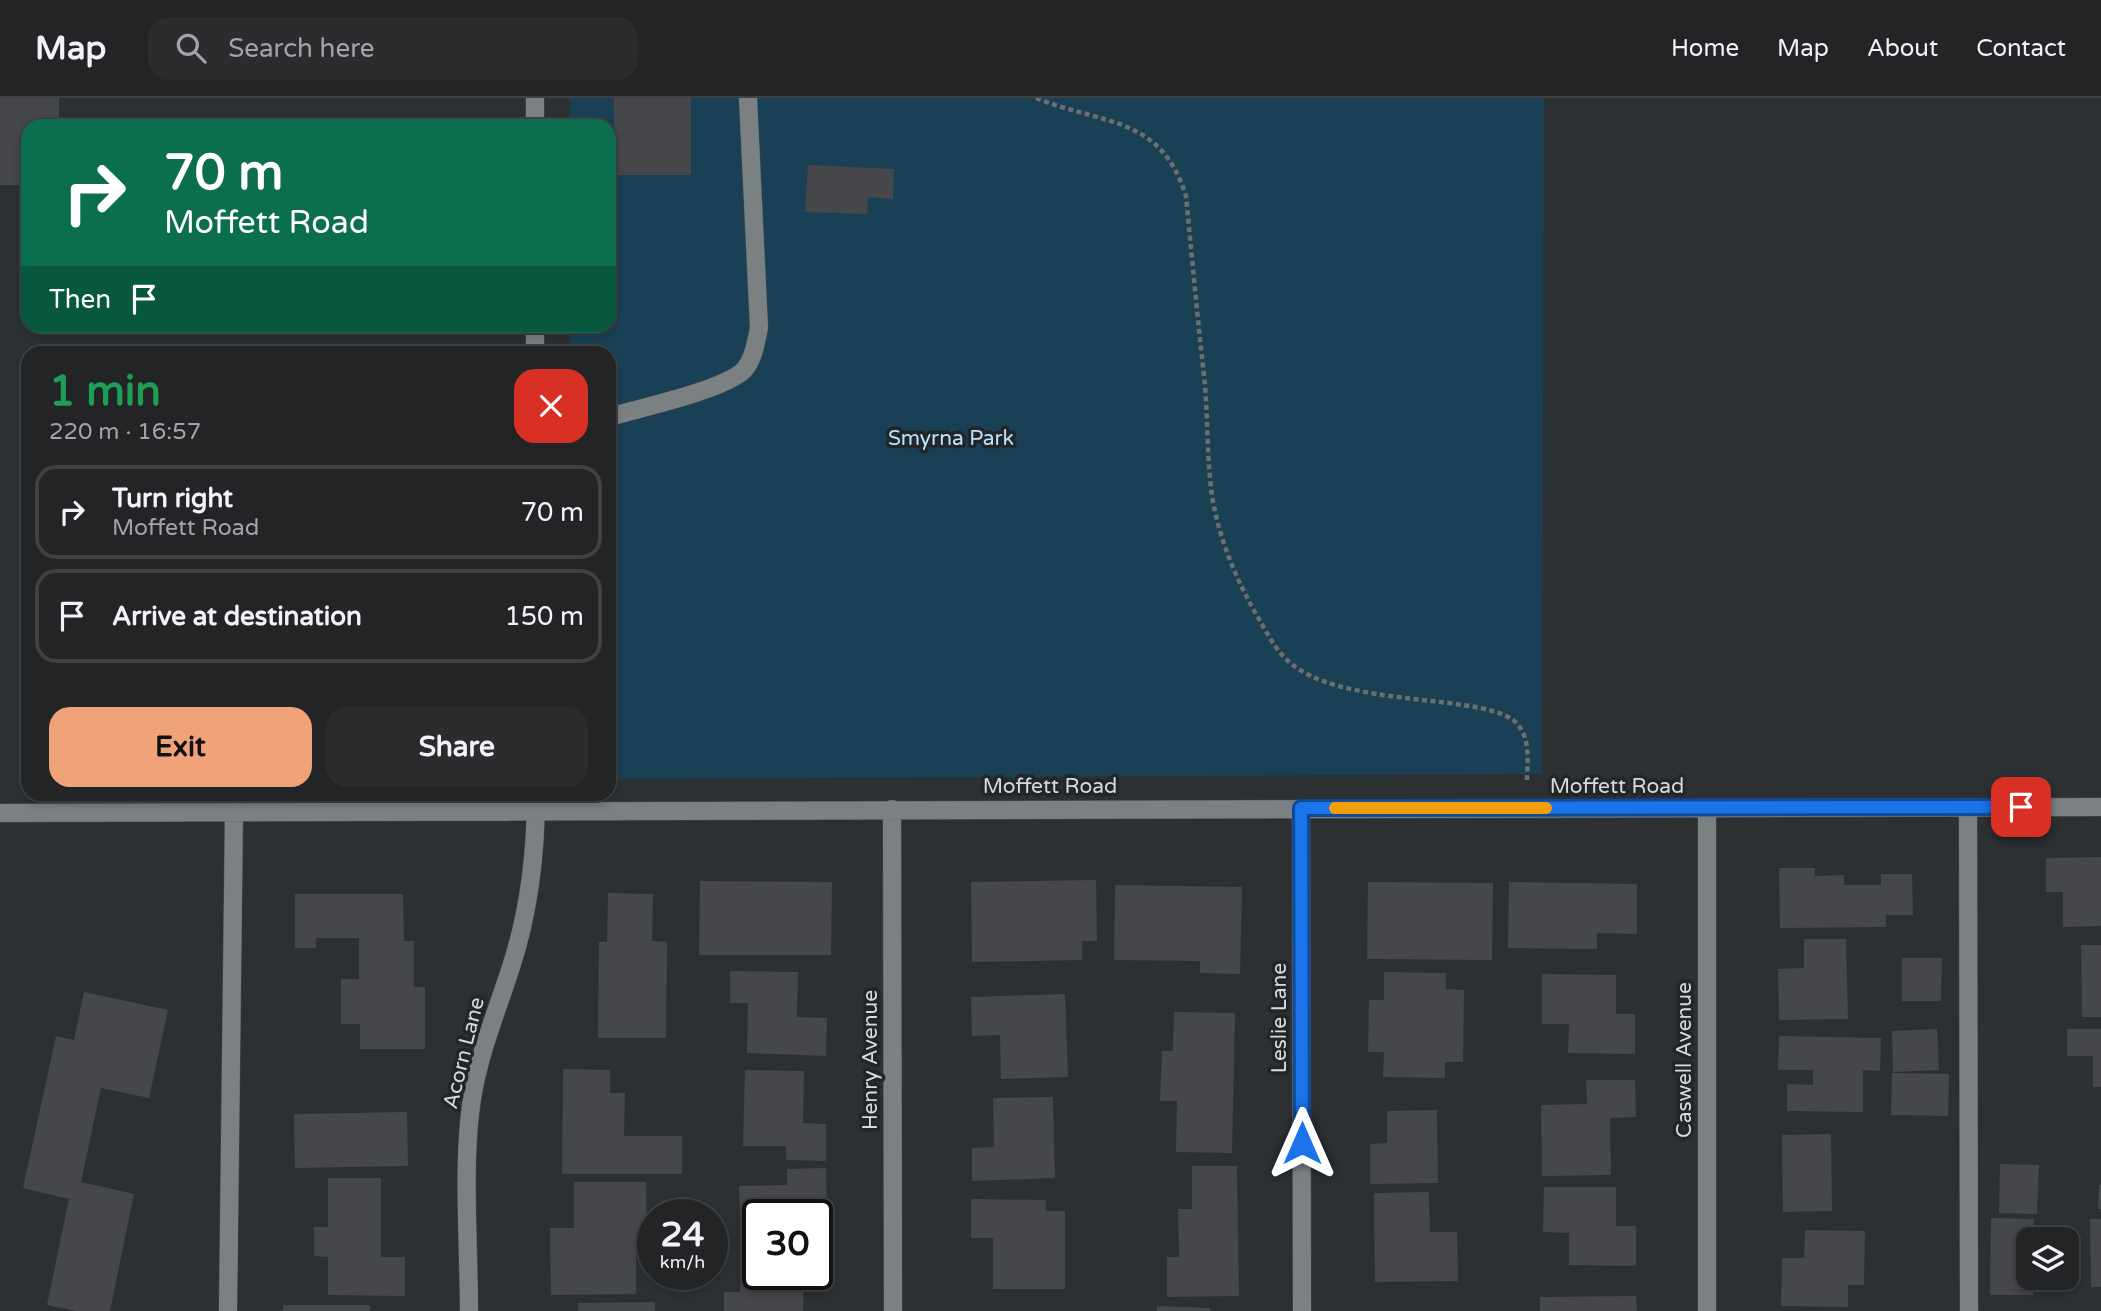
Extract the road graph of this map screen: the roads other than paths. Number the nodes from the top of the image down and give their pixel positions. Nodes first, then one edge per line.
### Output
1 (535, 98) edge
2 (748, 98) edge
3 (535, 119) edge
4 (616, 415) edge
5 (536, 803) edge
6 (1968, 807) junction
7 (2101, 807) edge
8 (1301, 808) junction
9 (1707, 808) junction
10 (892, 809) junction
11 (234, 812) junction
12 (0, 813) edge
13 (228, 1311) edge
14 (469, 1311) edge
15 (894, 1311) edge
16 (1302, 1311) edge
17 (1707, 1311) edge
18 (1969, 1311) edge

1 - 3 street
2 - 4 street
5 - 10 street, Moffett Road
5 - 11 street, Moffett Road
5 - 14 street, Acorn Lane
6 - 7 street, Moffett Road
6 - 9 street, Moffett Road
6 - 18 street
8 - 9 street, Moffett Road
8 - 10 street, Moffett Road
8 - 16 street, Leslie Lane
9 - 17 street, Caswell Avenue
10 - 15 street, Henry Avenue
11 - 12 street, Moffett Road
11 - 13 street

